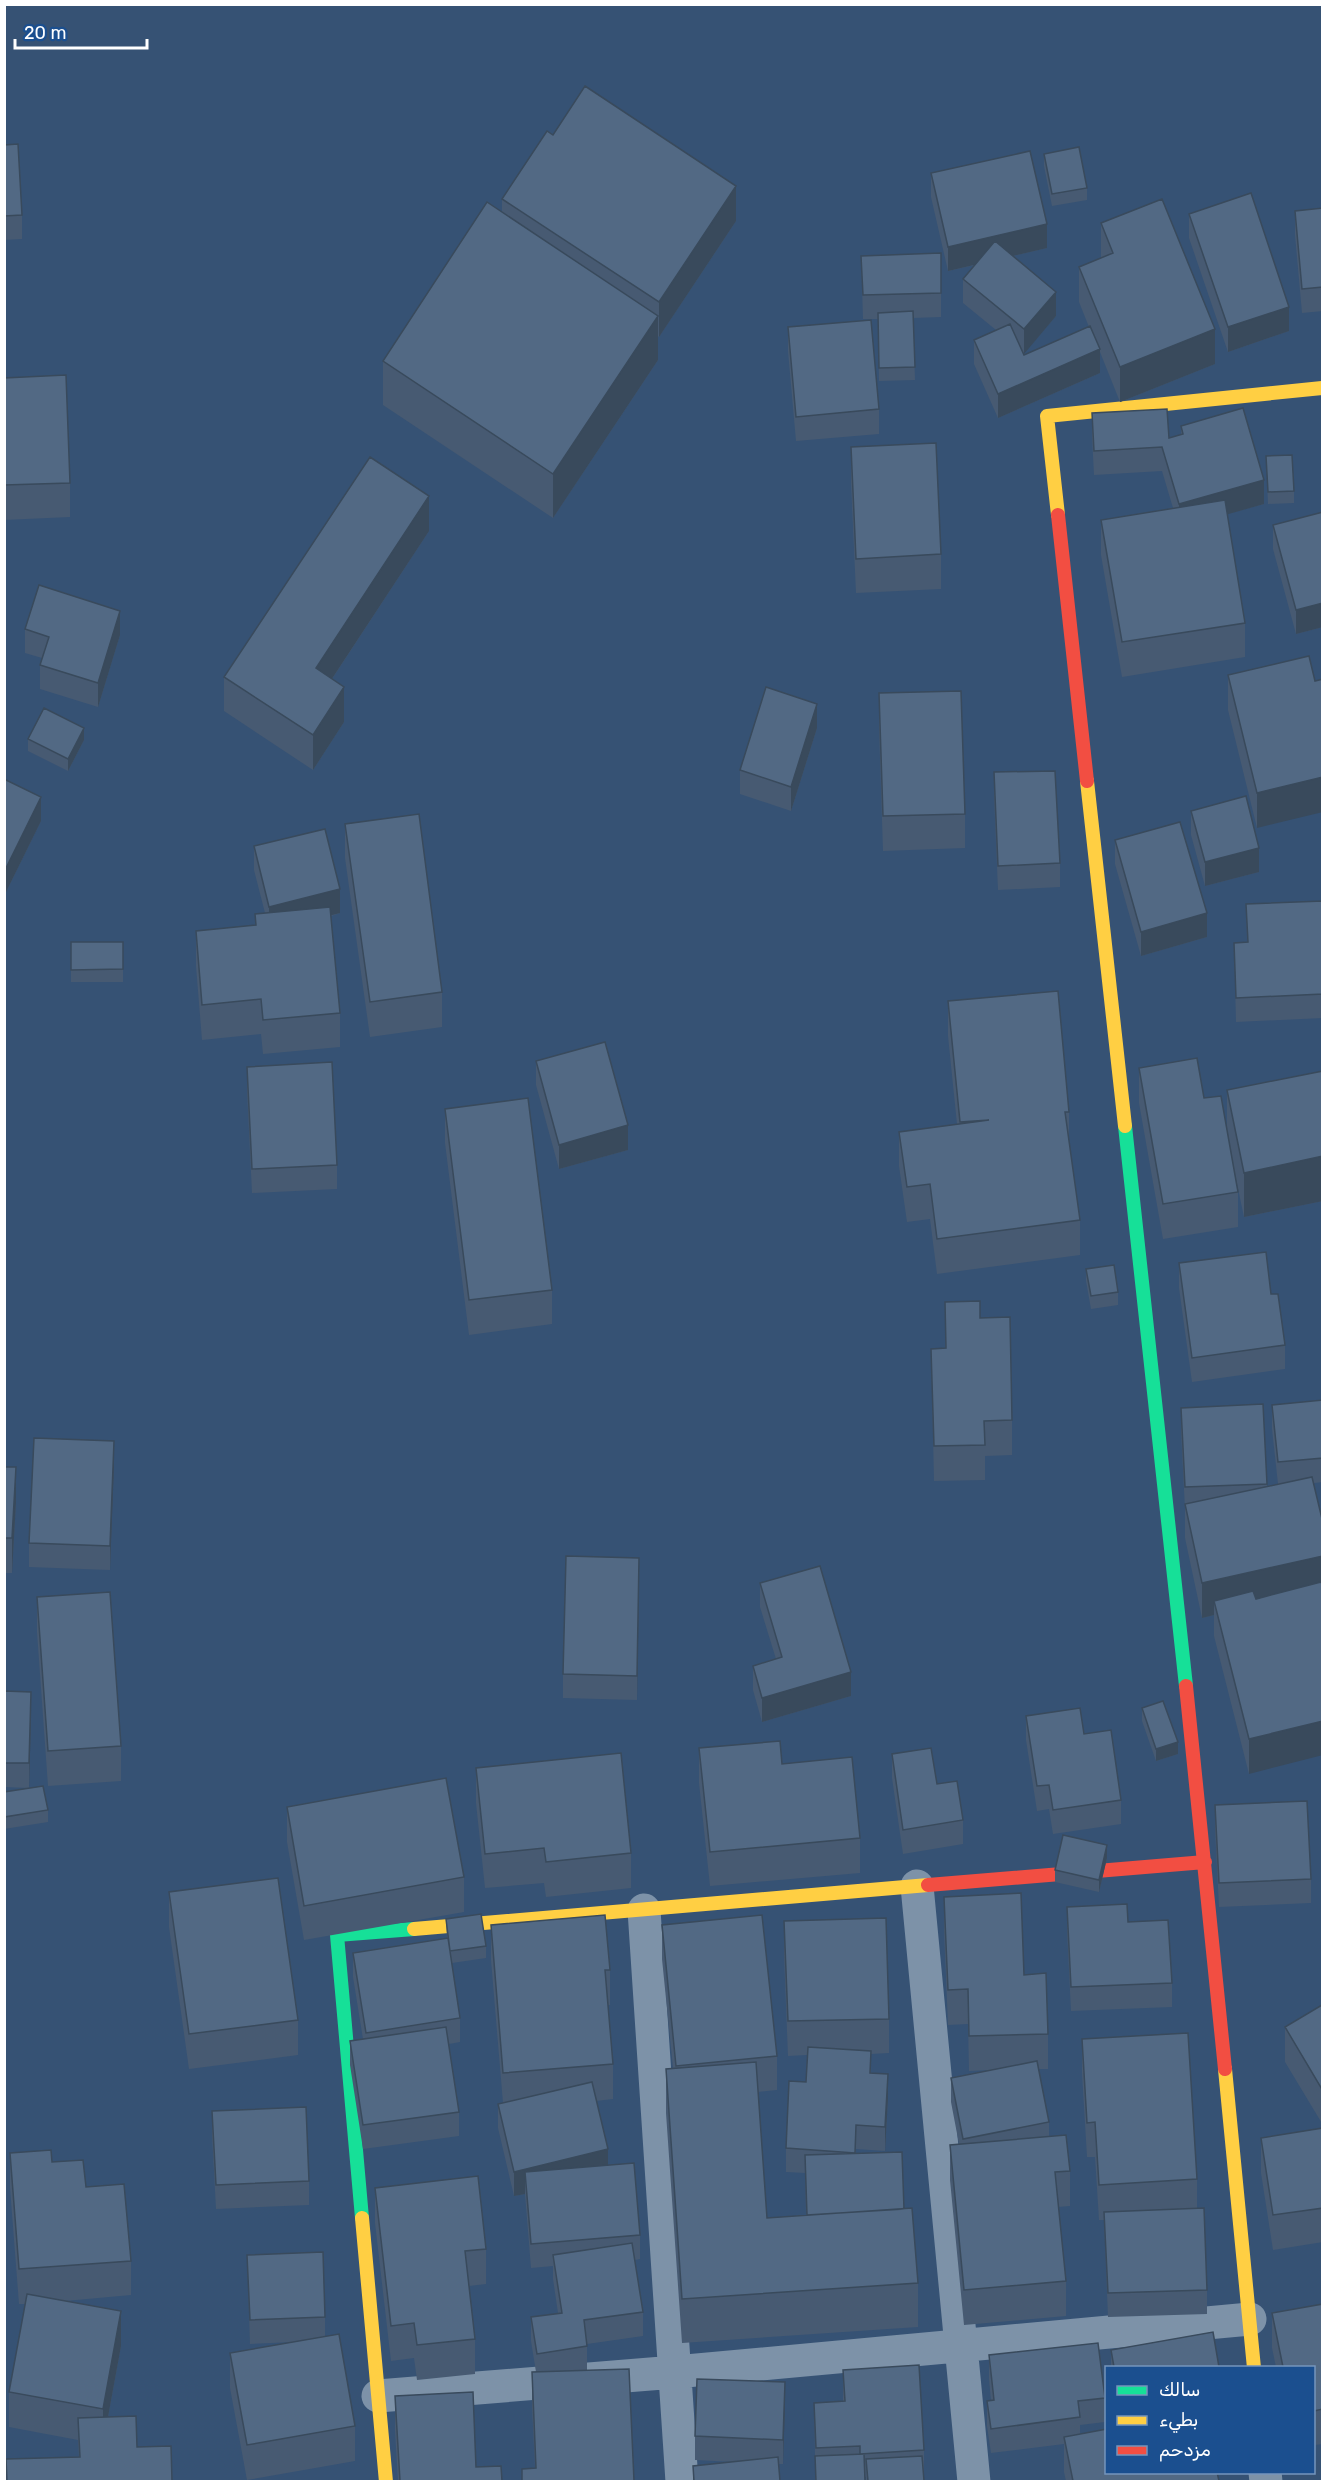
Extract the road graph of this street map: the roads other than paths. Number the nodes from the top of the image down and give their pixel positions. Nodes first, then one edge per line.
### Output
1 (1323, 388) edge
2 (1204, 1862) junction
3 (918, 1886) junction
4 (644, 1910) junction
5 (1250, 2319) junction
6 (961, 2346) junction
7 (1254, 2366) edge
8 (675, 2372) junction
9 (378, 2396) junction
10 (386, 2481) edge
11 (682, 2481) edge
12 (974, 2481) edge

1 - 2 street
2 - 3 street
2 - 5 street
3 - 4 street
3 - 6 street
4 - 8 street
4 - 9 street
5 - 6 street
5 - 7 street
6 - 8 street
6 - 12 street
8 - 9 street
8 - 11 street
9 - 10 street

